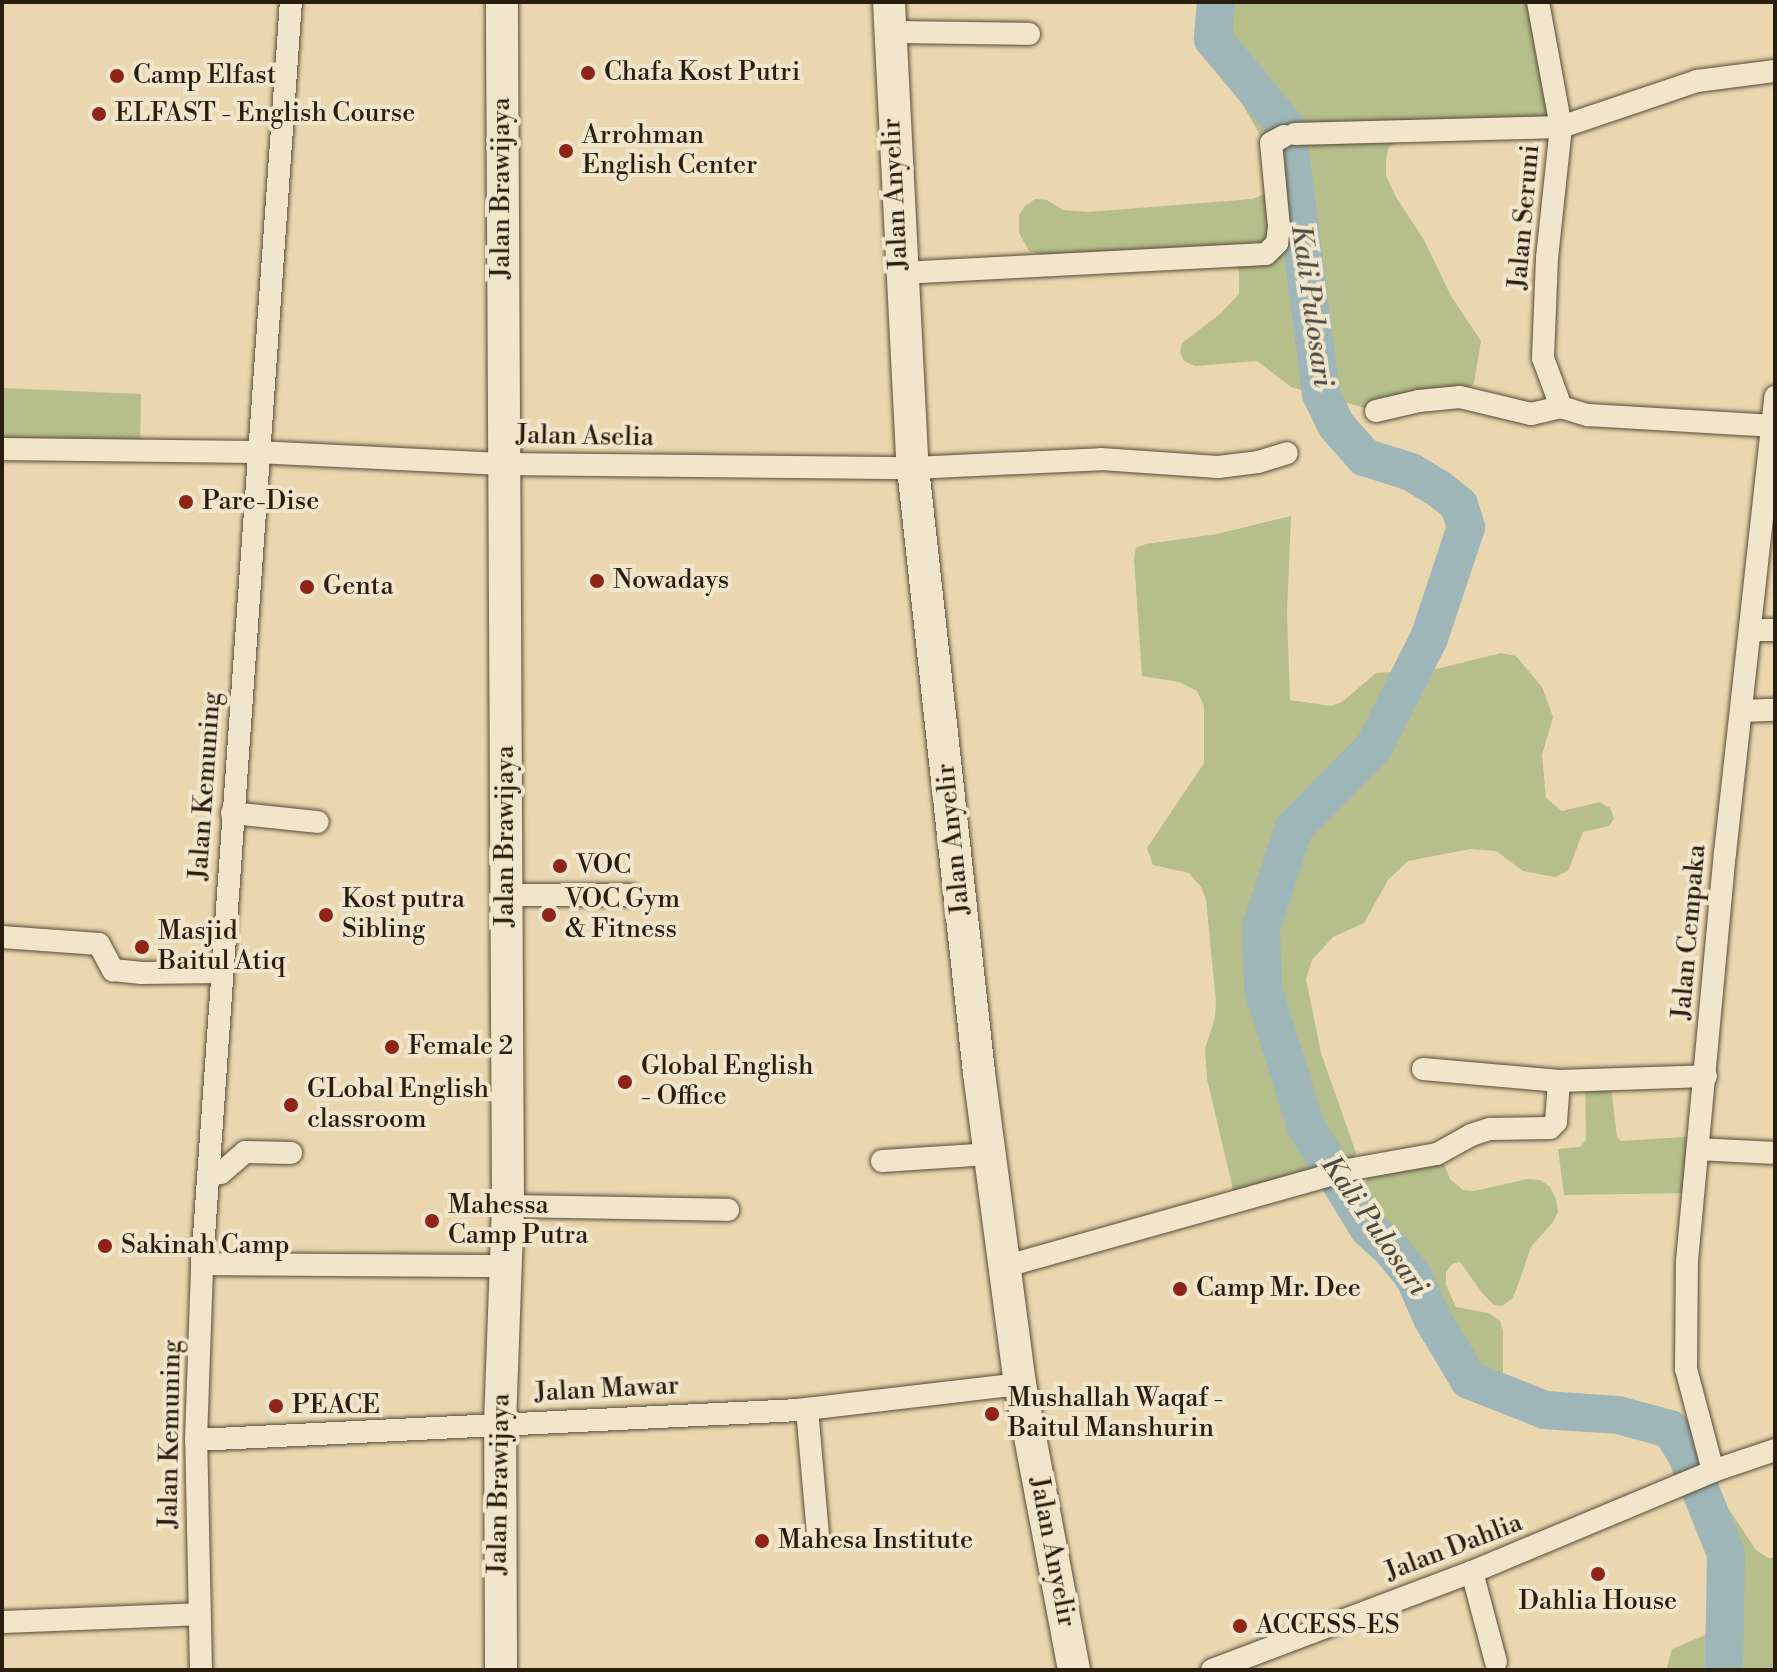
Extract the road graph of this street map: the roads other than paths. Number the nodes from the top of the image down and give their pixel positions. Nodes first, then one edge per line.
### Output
1 (291, 2) edge
2 (502, 2) edge
3 (1538, 2) edge
4 (889, 17) edge
5 (1029, 34) dead end
6 (1775, 71) edge
7 (1561, 127) junction
8 (901, 273) junction
9 (1775, 397) edge
10 (1561, 407) junction
11 (1376, 411) dead end
12 (1773, 426) edge
13 (2, 449) edge
14 (256, 452) junction
15 (1287, 453) dead end
16 (503, 464) junction
17 (913, 468) junction
18 (1750, 630) junction
19 (1775, 630) edge
20 (1775, 710) edge
21 (1741, 711) junction
22 (232, 813) junction
23 (318, 822) dead end
24 (505, 895) junction
25 (631, 895) dead end
26 (2, 937) edge
27 (221, 972) junction
28 (1423, 1069) dead end
29 (1706, 1076) junction
30 (1559, 1081) junction
31 (1698, 1149) junction
32 (291, 1153) dead end
33 (1775, 1153) edge
34 (989, 1154) junction
35 (882, 1161) dead end
36 (209, 1174) junction
37 (508, 1206) junction
38 (728, 1210) dead end
39 (202, 1264) junction
40 (507, 1266) junction
41 (1003, 1267) junction
42 (1020, 1384) junction
43 (807, 1409) junction
44 (500, 1423) junction
45 (196, 1440) junction
46 (1775, 1450) edge
47 (1698, 1477) junction
48 (818, 1536) dead end
49 (1472, 1572) junction
50 (199, 1614) junction
51 (2, 1622) edge
52 (1496, 1662) dead end
53 (1244, 1664) edge
54 (201, 1670) edge
55 (501, 1670) edge
56 (1074, 1670) edge
57 (1212, 1670) edge

1 - 14 street, Jalan Kemuning
2 - 16 main road, Jalan Brawijaya
3 - 7 street, Jalan Seruni
4 - 5 street
4 - 8 main road, Jalan Anyelir
6 - 7 street
7 - 8 street
7 - 10 street, Jalan Seruni
8 - 17 main road, Jalan Anyelir
9 - 12 street, Jalan Cempaka
10 - 11 street
10 - 12 street
12 - 18 street, Jalan Cempaka
13 - 14 street, Jalan Aselia
14 - 16 street, Jalan Aselia
14 - 22 street, Jalan Kemuning
15 - 17 street, Jalan Aselia
16 - 17 street, Jalan Aselia
16 - 24 main road, Jalan Brawijaya
17 - 34 main road, Jalan Anyelir
18 - 19 street
18 - 21 street, Jalan Cempaka
20 - 21 street
21 - 29 street, Jalan Cempaka
22 - 23 street
22 - 27 street, Jalan Kemuning
24 - 25 street
24 - 37 main road, Jalan Brawijaya
26 - 27 street
27 - 36 street, Jalan Kemuning
28 - 30 street
29 - 30 street
29 - 31 street, Jalan Cempaka
30 - 41 street
31 - 33 street
31 - 47 street, Jalan Cempaka
32 - 36 street
34 - 35 street
34 - 41 main road, Jalan Anyelir
36 - 39 street, Jalan Kemuning
37 - 38 street
37 - 40 main road, Jalan Brawijaya
39 - 40 street
39 - 45 street, Jalan Kemuning
40 - 44 main road, Jalan Brawijaya
41 - 42 main road, Jalan Anyelir
42 - 43 street, Jalan Mawar
42 - 56 main road, Jalan Anyelir
43 - 44 street, Jalan Mawar
43 - 48 street
44 - 45 street, Jalan Mawar
44 - 55 main road, Jalan Brawijaya
45 - 50 street, Jalan Kemuning
46 - 47 street, Jalan Dahlia
47 - 49 street, Jalan Dahlia
49 - 52 street
49 - 53 street, Jalan Dahlia
50 - 51 street
50 - 54 street, Jalan Kemuning
53 - 57 street, Jalan Dahlia

